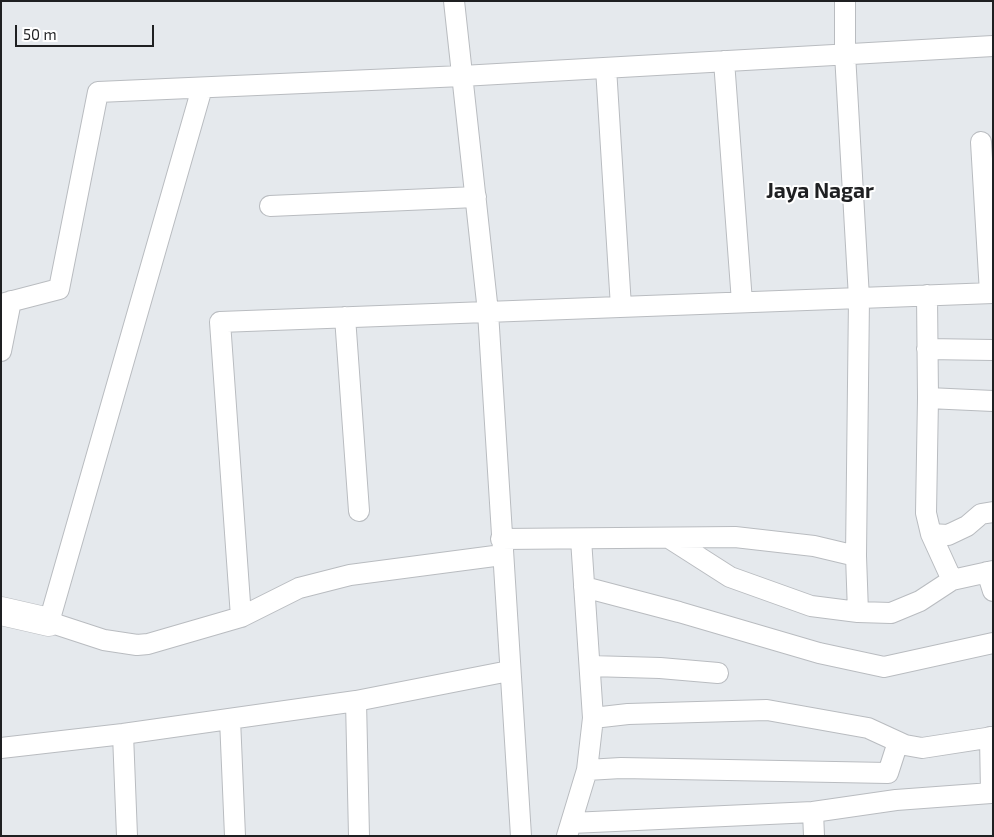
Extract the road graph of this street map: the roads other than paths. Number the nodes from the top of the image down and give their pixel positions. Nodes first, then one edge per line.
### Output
1 (454, 1) edge
2 (845, 1) edge
3 (993, 46) edge
4 (845, 54) junction
5 (724, 61) junction
6 (606, 68) junction
7 (462, 76) junction
8 (202, 88) junction
9 (980, 142) dead end
10 (476, 197) junction
11 (270, 206) dead end
12 (991, 293) edge
13 (927, 295) junction
14 (859, 298) junction
15 (742, 302) junction
16 (6, 303) edge
17 (621, 307) junction
18 (488, 312) junction
19 (345, 317) junction
20 (927, 349) junction
21 (1, 350) edge
22 (993, 350) edge
23 (928, 398) junction
24 (993, 401) edge
25 (359, 511) dead end
26 (993, 512) edge
27 (931, 534) junction
28 (670, 538) junction
29 (581, 539) junction
30 (502, 547) junction
31 (856, 556) junction
32 (991, 578) edge
33 (952, 580) junction
34 (584, 588) junction
35 (1, 611) edge
36 (858, 612) junction
37 (242, 617) junction
38 (48, 622) junction
39 (993, 643) edge
40 (590, 666) junction
41 (509, 671) junction
42 (718, 673) dead end
43 (356, 702) junction
44 (593, 718) junction
45 (230, 719) junction
46 (123, 734) junction
47 (991, 737) edge
48 (898, 742) junction
49 (1, 748) edge
50 (587, 770) junction
51 (813, 812) junction
52 (569, 829) edge
53 (127, 836) edge
54 (235, 836) edge
55 (359, 836) edge
56 (521, 836) edge
57 (814, 836) edge

1 - 7 street
2 - 4 street
3 - 4 street
4 - 5 street
4 - 14 street
5 - 6 street
5 - 15 street
6 - 7 street
6 - 17 street
7 - 8 street
7 - 10 street
8 - 16 street
8 - 38 street
9 - 12 street
10 - 11 street
10 - 18 street
12 - 13 street
13 - 14 street
13 - 20 street
14 - 15 street
14 - 31 street
15 - 17 street
16 - 21 street
17 - 18 street
18 - 19 street
18 - 30 street
19 - 25 street
19 - 37 street
20 - 22 street
20 - 23 street
23 - 24 street
23 - 27 street
26 - 27 street
27 - 33 street
28 - 29 street
28 - 31 street
28 - 36 street
29 - 30 street
29 - 34 street
30 - 37 street
30 - 41 street
31 - 36 street
32 - 33 street
33 - 36 street
34 - 39 street
34 - 40 street
35 - 38 street
37 - 38 street
40 - 42 street
40 - 44 street
41 - 43 street
41 - 56 street
43 - 45 street
43 - 55 street
44 - 48 street
44 - 50 street
45 - 46 street
45 - 54 street
46 - 49 street
46 - 53 street
47 - 48 street
47 - 51 street
48 - 50 street
50 - 52 street
51 - 52 street
51 - 57 street

